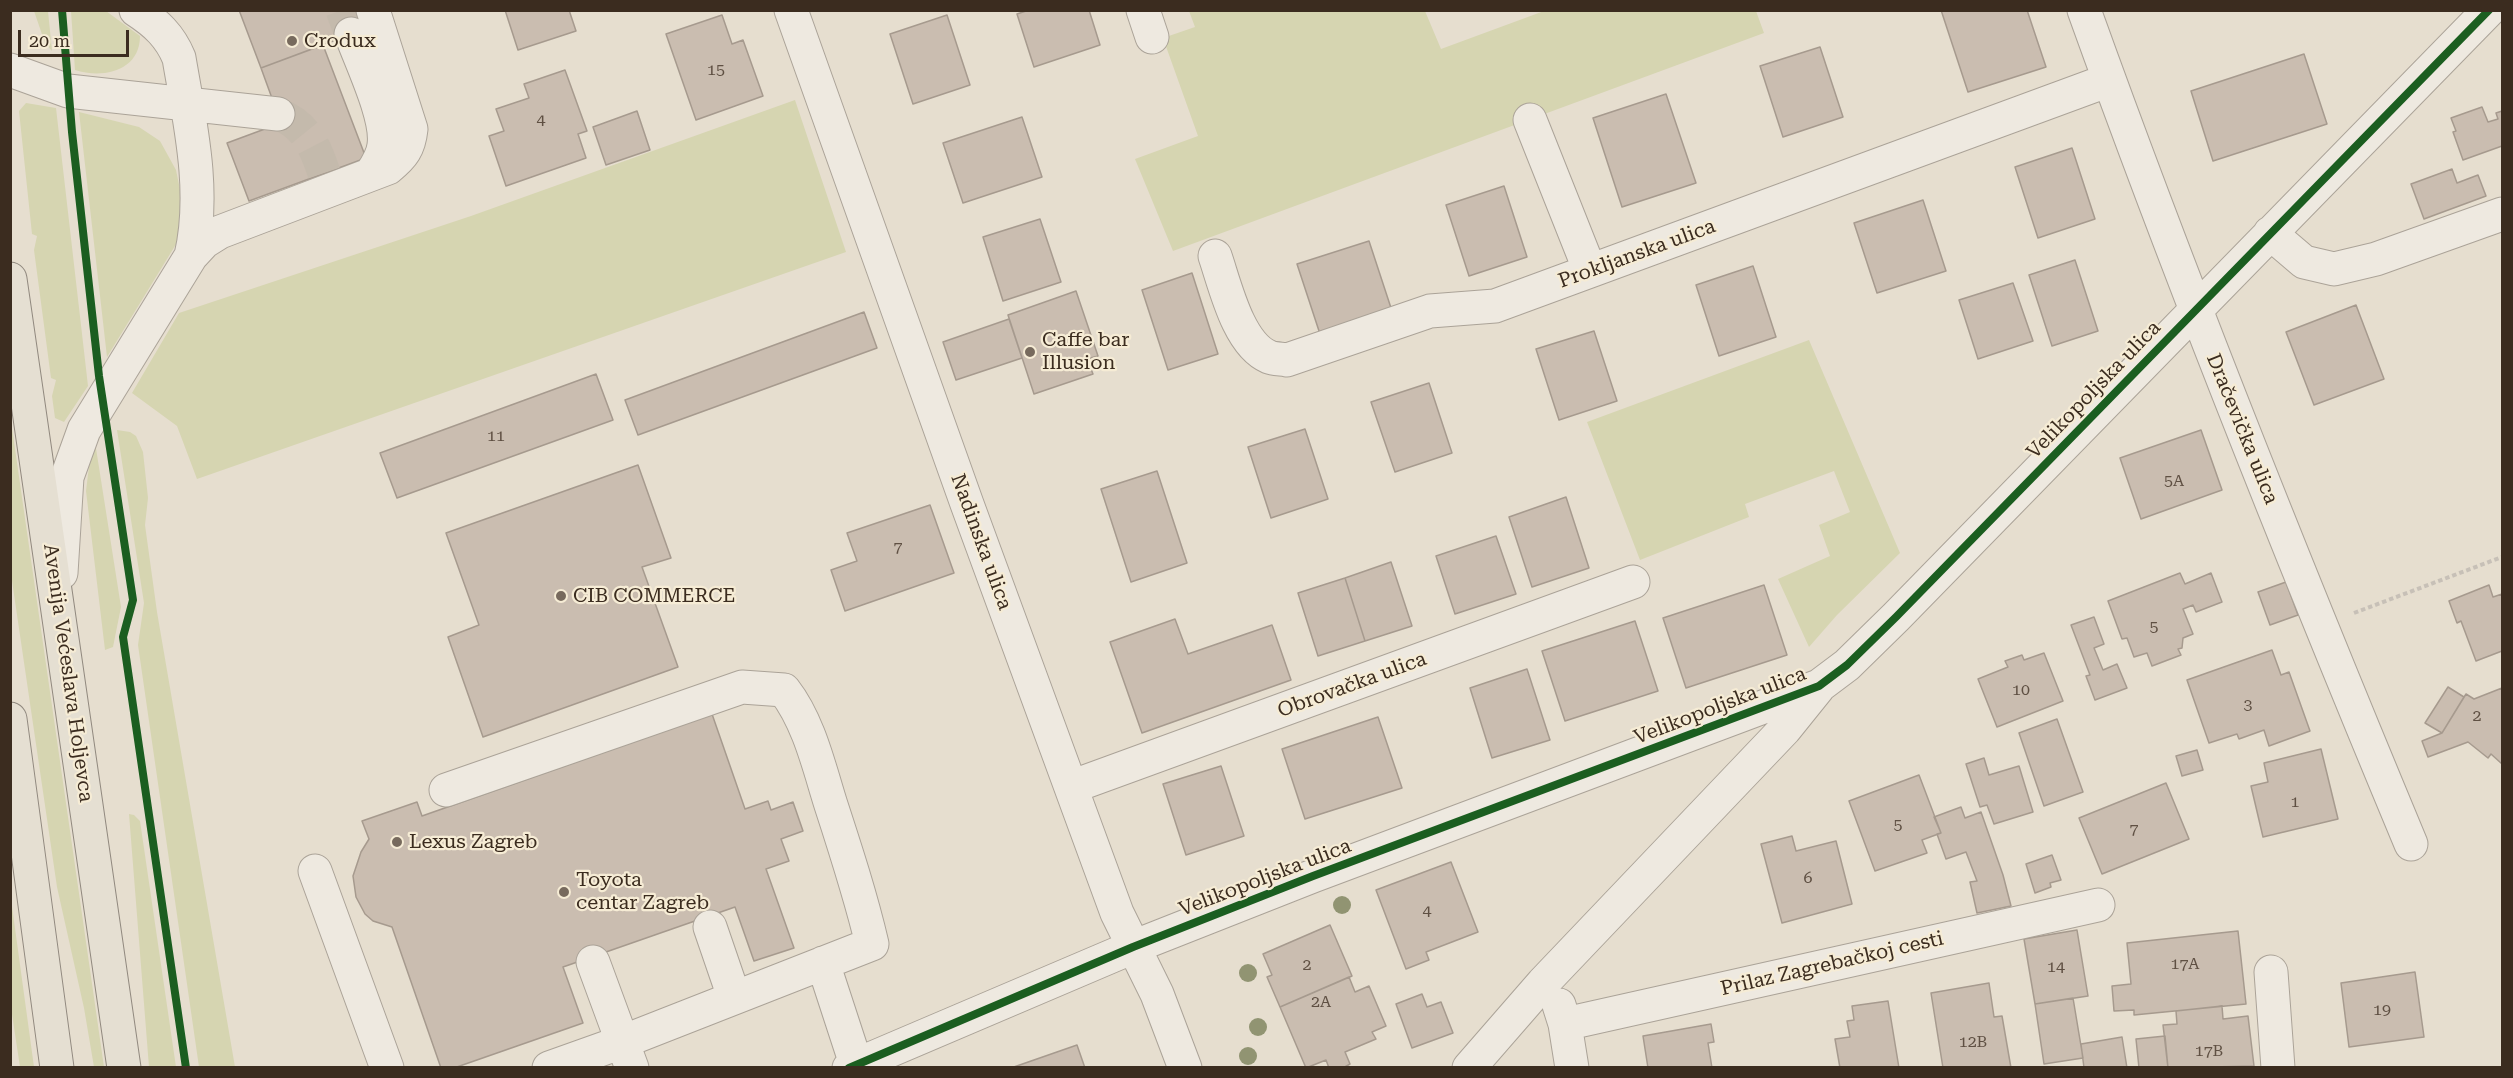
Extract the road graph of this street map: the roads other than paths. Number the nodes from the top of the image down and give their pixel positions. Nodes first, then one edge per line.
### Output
1 (373, 10) tunnel mouth
2 (791, 10) edge
3 (2084, 10) edge
4 (2488, 10) edge
5 (146, 13) edge
6 (351, 34) tunnel mouth
7 (10, 70) edge
8 (2109, 80) junction
9 (187, 104) junction
10 (278, 114) tunnel mouth
11 (1530, 120) dead end
12 (371, 174) junction
13 (2502, 214) edge
14 (2270, 233) junction
15 (191, 256) junction
16 (1215, 256) dead end
17 (1590, 271) junction
18 (10, 279) edge
19 (2195, 309) junction
20 (1633, 582) dead end
21 (59, 610) junction
22 (1819, 686) junction
23 (10, 719) edge
24 (1071, 788) junction
25 (446, 790) dead end
26 (2411, 843) dead end
27 (315, 872) dead end
28 (2098, 905) dead end
29 (710, 927) dead end
30 (1133, 947) junction
31 (593, 962) dead end
32 (823, 963) junction
33 (2271, 972) dead end
34 (1543, 983) junction
35 (734, 998) junction
36 (1565, 1024) junction
37 (627, 1055) edge
38 (852, 1066) edge
39 (57, 1068) edge
40 (124, 1068) edge
41 (387, 1068) edge
42 (549, 1068) edge
43 (1185, 1068) edge
44 (1468, 1068) edge
45 (1572, 1068) edge
46 (2278, 1068) edge

1 - 12 street
2 - 24 street, Nadinska ulica
3 - 8 street, Dračevička ulica
4 - 14 street, Velikopoljska ulica
5 - 9 street
6 - 12 street
7 - 9 street
8 - 17 street, Prokljanska ulica
8 - 19 street, Dračevička ulica
9 - 10 street
9 - 15 street
11 - 17 street
12 - 15 street
13 - 14 street
14 - 19 street, Velikopoljska ulica
15 - 21 street
16 - 17 street, Prokljanska ulica
18 - 21 main road, Avenija Većeslava Holjevca
19 - 22 street, Velikopoljska ulica
19 - 26 street, Dračevička ulica
20 - 24 street, Obrovačka ulica
21 - 40 main road, Avenija Većeslava Holjevca
22 - 30 street, Velikopoljska ulica
22 - 34 street
23 - 39 main road
24 - 30 street, Nadinska ulica
25 - 32 street
27 - 41 street
28 - 36 street, Prilaz Zagrebačkoj cesti
29 - 35 street
30 - 38 street, Velikopoljska ulica
30 - 43 street, Nadinska ulica
31 - 37 street
32 - 35 street
32 - 38 street
33 - 46 street
34 - 36 street
34 - 44 street
35 - 37 street
36 - 45 street
37 - 42 street

